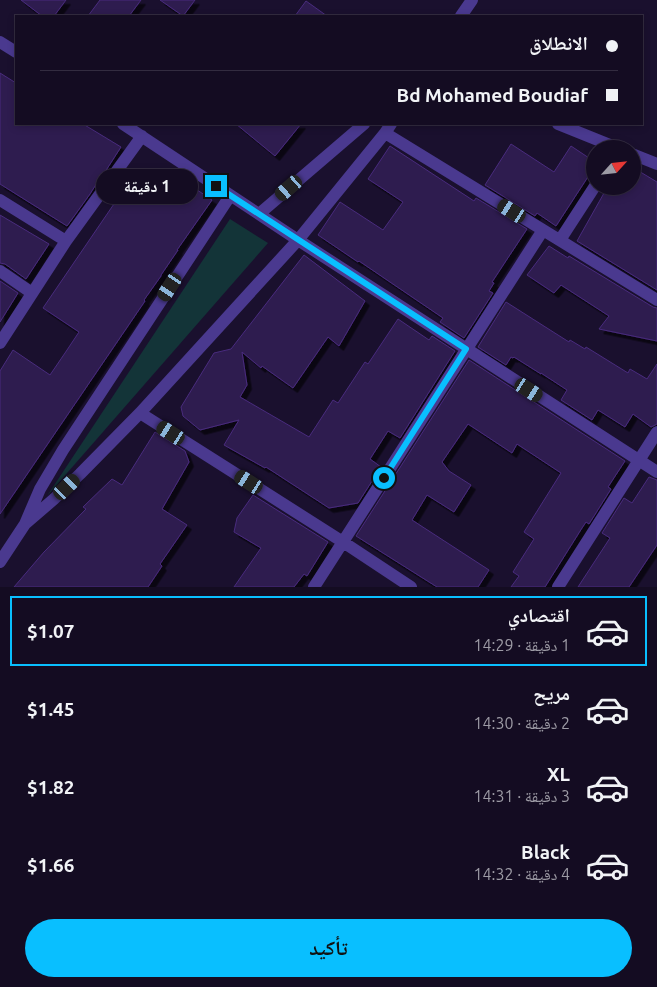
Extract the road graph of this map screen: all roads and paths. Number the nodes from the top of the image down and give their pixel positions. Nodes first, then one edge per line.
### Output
1 (472, 0) edge
2 (462, 15) edge
3 (0, 42) edge
4 (15, 51) edge
5 (125, 125) edge
6 (363, 125) edge
7 (560, 125) edge
8 (388, 128) edge
9 (142, 136) junction
10 (597, 140) edge
11 (641, 158) edge
12 (657, 164) edge
13 (589, 195) edge
14 (230, 196) junction
15 (0, 200) edge
16 (259, 214) junction
17 (543, 230) junction
18 (298, 240) junction
19 (560, 240) junction
20 (66, 241) junction
21 (0, 271) edge
22 (32, 293) junction
23 (657, 300) edge
24 (0, 343) edge
25 (466, 349) junction
26 (140, 413) junction
27 (657, 432) edge
28 (639, 461) junction
29 (657, 472) edge
30 (25, 524) junction
31 (343, 542) junction
32 (0, 562) edge
33 (314, 587) edge
34 (411, 587) edge
35 (558, 587) edge

1 - 2 street
3 - 4 street
5 - 9 street
6 - 16 street
7 - 10 street
8 - 17 street
8 - 18 street
9 - 14 street
9 - 20 street
11 - 12 street
13 - 19 street
14 - 16 street
14 - 30 street
15 - 20 street
16 - 18 street
17 - 19 street
17 - 25 street
18 - 25 street
18 - 26 street
19 - 23 street
20 - 22 street
21 - 22 street
22 - 24 street
25 - 28 street
25 - 31 street
26 - 30 street
26 - 31 street
27 - 28 street
28 - 29 street
28 - 35 street
30 - 32 street
31 - 33 street
31 - 34 street

